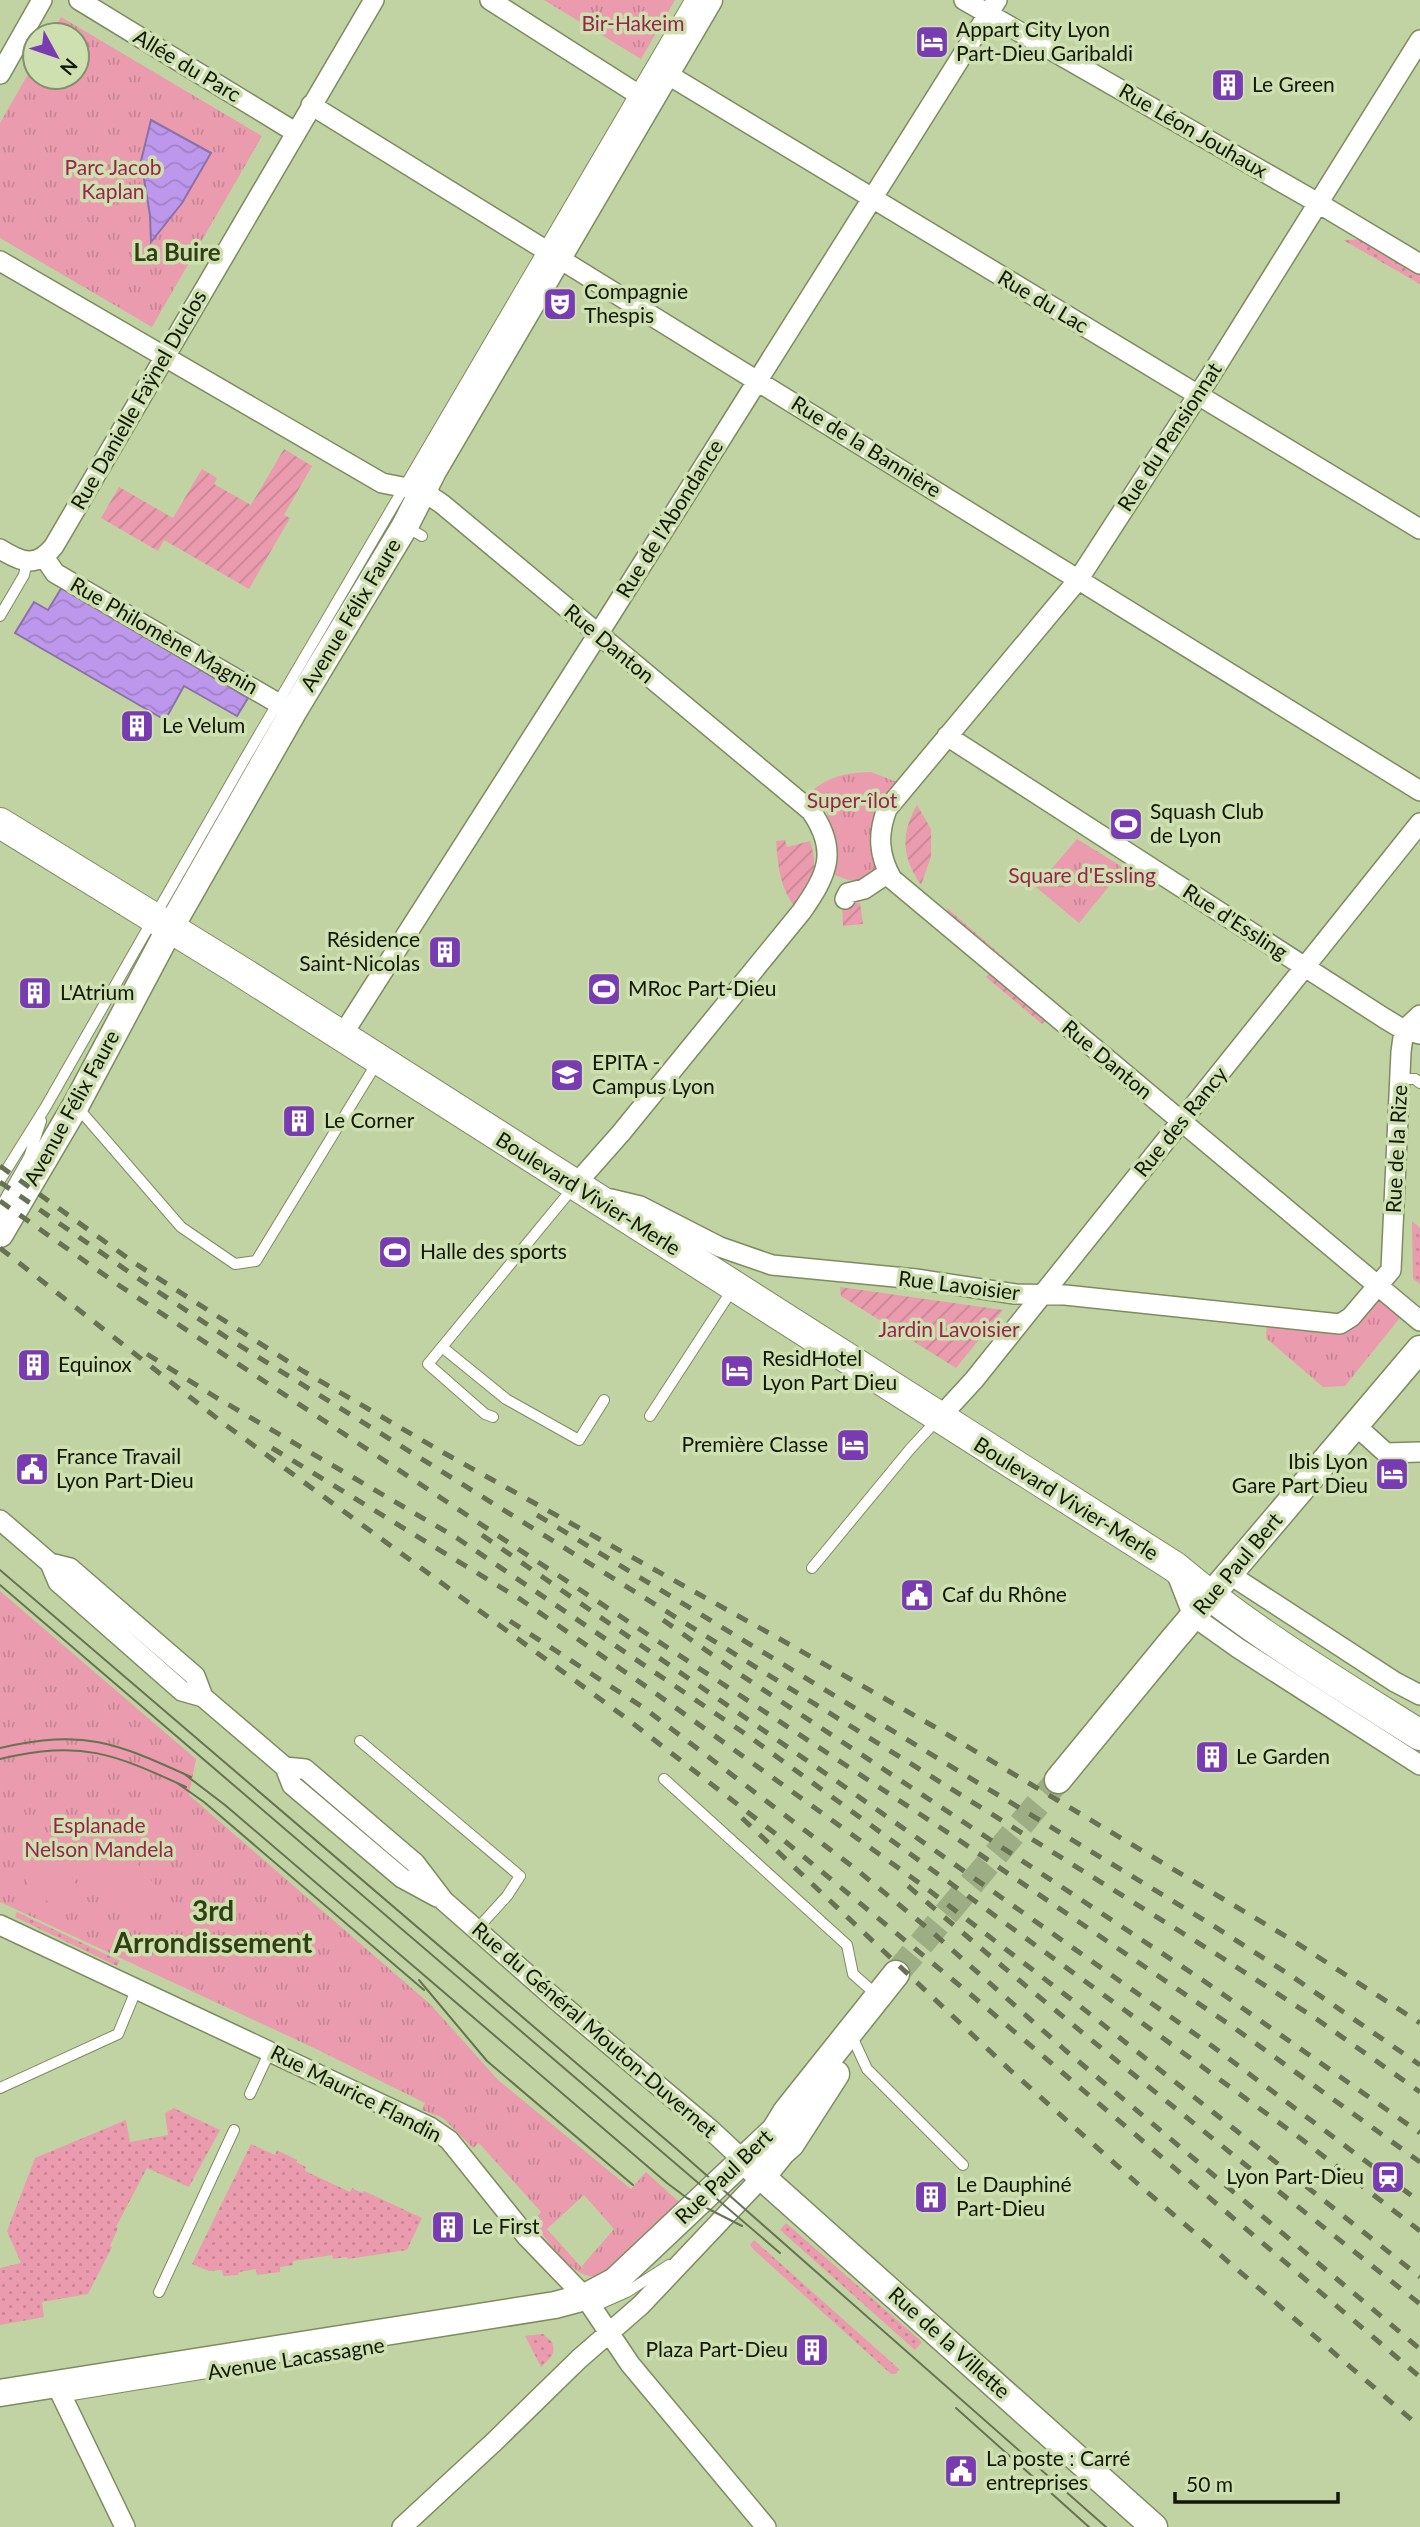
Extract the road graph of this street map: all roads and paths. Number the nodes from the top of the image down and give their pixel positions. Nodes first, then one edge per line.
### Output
1 (42, 0) edge
2 (79, 0) edge
3 (373, 0) edge
4 (490, 0) edge
5 (690, 0) edge
6 (709, 0) edge
7 (964, 0) edge
8 (993, 7) edge
9 (1420, 40) edge
10 (0, 74) edge
11 (667, 74) junction
12 (643, 98) junction
13 (311, 105) junction
14 (295, 132) junction
15 (871, 199) junction
16 (1318, 202) junction
17 (551, 253) junction
18 (0, 261) edge
19 (1420, 264) edge
20 (163, 357) junction
21 (757, 380) junction
22 (1198, 395) junction
23 (414, 490) junction
24 (1420, 529) edge
25 (0, 549) edge
26 (36, 559) junction
27 (1078, 580) junction
28 (0, 616) edge
29 (598, 634) junction
30 (286, 707) junction
31 (947, 736) junction
32 (1420, 791) edge
33 (0, 823) edge
34 (1420, 823) edge
35 (890, 876) junction
36 (845, 899) dead end
37 (162, 923) junction
38 (1305, 967) junction
39 (1420, 1015) edge
40 (1412, 1032) edge
41 (341, 1037) junction
42 (378, 1060) junction
43 (1400, 1079) junction
44 (1420, 1083) edge
45 (76, 1105) junction
46 (45, 1108) junction
47 (1181, 1121) junction
48 (0, 1180) edge
49 (583, 1190) junction
50 (0, 1208) edge
51 (0, 1234) edge
52 (1378, 1285) junction
53 (734, 1287) junction
54 (1043, 1295) junction
55 (1420, 1321) edge
56 (1340, 1324) joint
57 (442, 1347) junction
58 (1420, 1349) edge
59 (604, 1400) dead end
60 (650, 1416) dead end
61 (493, 1417) dead end
62 (939, 1418) junction
63 (1355, 1425) junction
64 (1420, 1452) edge
65 (0, 1520) edge
66 (812, 1568) dead end
67 (1229, 1574) junction
68 (1202, 1606) junction
69 (1420, 1695) edge
70 (1420, 1735) edge
71 (360, 1741) dead end
72 (1420, 1765) edge
73 (664, 1779) dead end
74 (1058, 1780) tunnel mouth
75 (1, 1927) edge
76 (476, 1930) junction
77 (896, 1974) tunnel mouth
78 (136, 1988) junction
79 (875, 2001) junction
80 (855, 2043) junction
81 (270, 2051) junction
82 (0, 2088) edge
83 (250, 2094) dead end
84 (234, 2130) dead end
85 (963, 2165) dead end
86 (752, 2168) junction
87 (692, 2249) junction
88 (159, 2292) dead end
89 (586, 2305) junction
90 (609, 2335) junction
91 (218, 2372) dead end
92 (56, 2392) junction
93 (0, 2393) edge
94 (125, 2527) edge
95 (401, 2527) edge
96 (766, 2527) edge
97 (1154, 2527) edge

1 - 10 street
2 - 14 street, Allée du Parc
3 - 13 street, Rue Danielle Faÿnel Duclos
4 - 12 street
5 - 12 lane, Avenue Félix Faure
6 - 11 main road, Avenue Félix Faure
7 - 8 street, Rue Léon Jouhaux
8 - 15 street, Rue de l'Abondance
8 - 16 street, Rue Léon Jouhaux
9 - 16 street, Rue du Pensionnat
11 - 12 main road, Avenue Félix Faure
11 - 15 street, Rue du Lac
12 - 17 main road, Avenue Félix Faure
13 - 14 street, Rue Danielle Faÿnel Duclos
13 - 17 street, Rue de la Bannière
14 - 20 street, Rue Danielle Faÿnel Duclos
15 - 21 street, Rue de l'Abondance
15 - 22 street, Rue du Lac
16 - 19 street, Rue Léon Jouhaux
16 - 22 street, Rue du Pensionnat
17 - 21 street, Rue de la Bannière
17 - 23 main road, Avenue Félix Faure
18 - 20 street, Rue Danton
20 - 23 street, Rue Danton
20 - 26 street, Rue Danielle Faÿnel Duclos
21 - 27 street, Rue de la Bannière
21 - 29 street, Rue de l'Abondance
22 - 24 street, Rue du Lac
22 - 27 street, Rue du Pensionnat
23 - 29 street, Rue Danton
23 - 30 lane, Avenue Félix Faure
23 - 30 main road, Avenue Félix Faure
25 - 26 street, Rue Philomène Magnin
26 - 28 lane, Rue Danielle Faÿnel Duclos
26 - 30 street, Rue Philomène Magnin
27 - 31 street, Rue du Pensionnat
27 - 32 street, Rue de la Bannière
29 - 41 street, Rue de l'Abondance
29 - 49 street, Rue Danton
30 - 37 main road, Avenue Félix Faure
31 - 35 street, Rue du Pensionnat
31 - 38 street, Rue d'Essling
33 - 37 main road, Boulevard Vivier-Merle
34 - 38 street, Rue des Rancy
35 - 36 street
35 - 47 street, Rue Danton
37 - 41 main road, Boulevard Vivier-Merle
37 - 45 main road, Avenue Félix Faure
37 - 46 lane, Avenue Félix Faure
38 - 40 street, Rue d'Essling
38 - 47 street, Rue des Rancy
39 - 40 street
40 - 43 street, Rue de la Rize
41 - 42 main road, Boulevard Vivier-Merle
42 - 45 lane
42 - 49 main road, Boulevard Vivier-Merle
43 - 44 lane
43 - 52 street, Rue de la Rize
45 - 51 main road, Avenue Félix Faure
46 - 48 lane, Avenue Félix Faure
46 - 50 lane, Avenue Félix Faure
47 - 52 street, Rue Danton
47 - 54 street, Rue des Rancy
49 - 53 main road, Boulevard Vivier-Merle
49 - 54 street, Rue Lavoisier
49 - 57 lane
52 - 55 street, Rue Danton
52 - 56 street, Rue de la Rize
53 - 60 lane
53 - 62 main road, Boulevard Vivier-Merle
54 - 56 street, Rue Lavoisier
54 - 62 street, Rue des Rancy
57 - 59 lane
57 - 61 lane
58 - 63 main road, Rue Paul Bert
62 - 66 lane
62 - 68 main road, Boulevard Vivier-Merle
63 - 64 street
63 - 67 main road, Rue Paul Bert
65 - 76 street, Rue du Général Mouton-Duvernet
67 - 68 main road, Rue Paul Bert
67 - 69 street
68 - 70 main road
68 - 72 street, Boulevard Vivier-Merle
68 - 74 main road, Rue Paul Bert
71 - 76 lane
73 - 79 lane
75 - 78 street, Rue Maurice Flandin
76 - 86 street, Rue du Général Mouton-Duvernet
77 - 79 main road, Rue Paul Bert
78 - 81 street, Rue Maurice Flandin
78 - 82 lane
79 - 80 main road, Rue Paul Bert
79 - 86 main road, Rue Paul Bert
80 - 85 lane
80 - 86 main road, Rue Paul Bert
81 - 83 lane
81 - 89 street, Rue Maurice Flandin
84 - 88 lane
86 - 87 street, Rue Paul Bert
86 - 89 main road, Rue Paul Bert
86 - 97 main road, Rue de la Villette
87 - 89 lane, Rue Paul Bert
87 - 90 street, Rue Paul Bert
89 - 90 street, Rue Maurice Flandin
89 - 92 main road, Avenue Lacassagne
90 - 95 street, Rue Paul Bert
90 - 96 street, Rue Maurice Flandin
91 - 92 lane, Avenue Lacassagne
92 - 93 main road, Avenue Lacassagne
92 - 94 street

